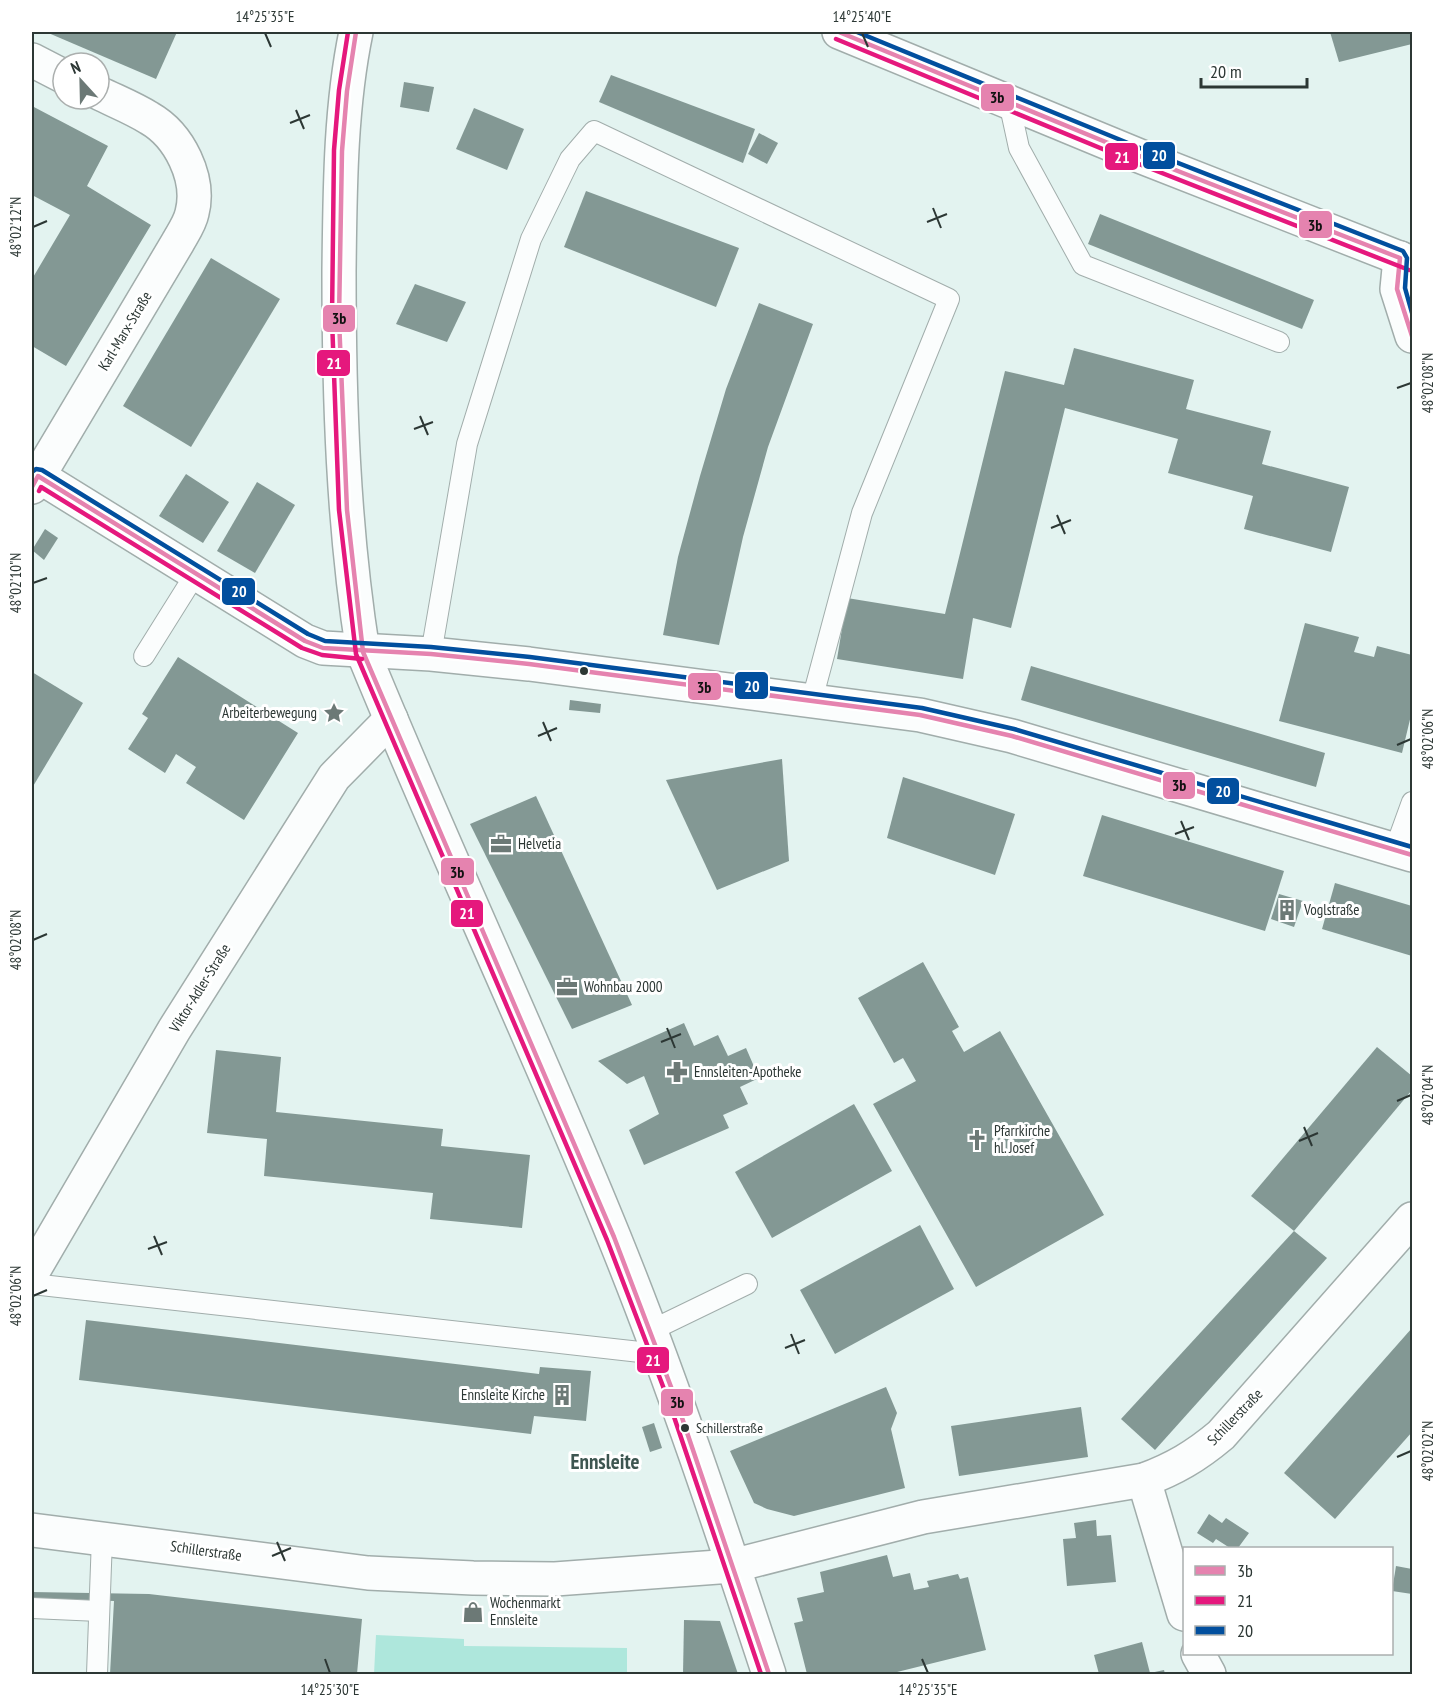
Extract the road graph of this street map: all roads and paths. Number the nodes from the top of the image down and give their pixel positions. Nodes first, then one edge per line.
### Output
1 (357, 32) edge
2 (839, 32) edge
3 (32, 60) edge
4 (51, 70) edge
5 (111, 99) edge
6 (1009, 102) junction
7 (1406, 260) edge
8 (1413, 336) edge
9 (1279, 342) dead end
10 (34, 478) edge
11 (196, 573) junction
12 (363, 652) junction
13 (430, 654) junction
14 (144, 656) dead end
15 (812, 700) junction
16 (391, 719) junction
17 (1413, 802) edge
18 (1404, 852) edge
19 (1413, 1219) edge
20 (32, 1273) edge
21 (32, 1284) edge
22 (747, 1284) dead end
23 (654, 1342) junction
24 (1144, 1480) junction
25 (32, 1530) edge
26 (102, 1538) junction
27 (732, 1566) junction
28 (1183, 1607) edge
29 (32, 1608) edge
30 (99, 1611) junction
31 (1199, 1655) edge
32 (97, 1674) edge
33 (769, 1674) edge
34 (1209, 1674) edge

1 - 12 street
2 - 6 street
3 - 4 street
5 - 10 street, Karl-Marx-Straße
6 - 7 street
6 - 9 lane
7 - 8 street
10 - 11 street
11 - 12 street
11 - 14 lane
12 - 13 street
12 - 16 street
13 - 15 street
13 - 15 lane
15 - 18 street
16 - 20 street, Viktor-Adler-Straße
16 - 23 street
17 - 18 lane
19 - 24 street, Schillerstraße
21 - 23 lane
22 - 23 lane
23 - 27 street
24 - 27 street, Schillerstraße
24 - 28 street
25 - 26 street, Schillerstraße
26 - 27 street, Schillerstraße
26 - 30 lane
27 - 33 street
29 - 30 lane
30 - 32 lane
31 - 34 street

